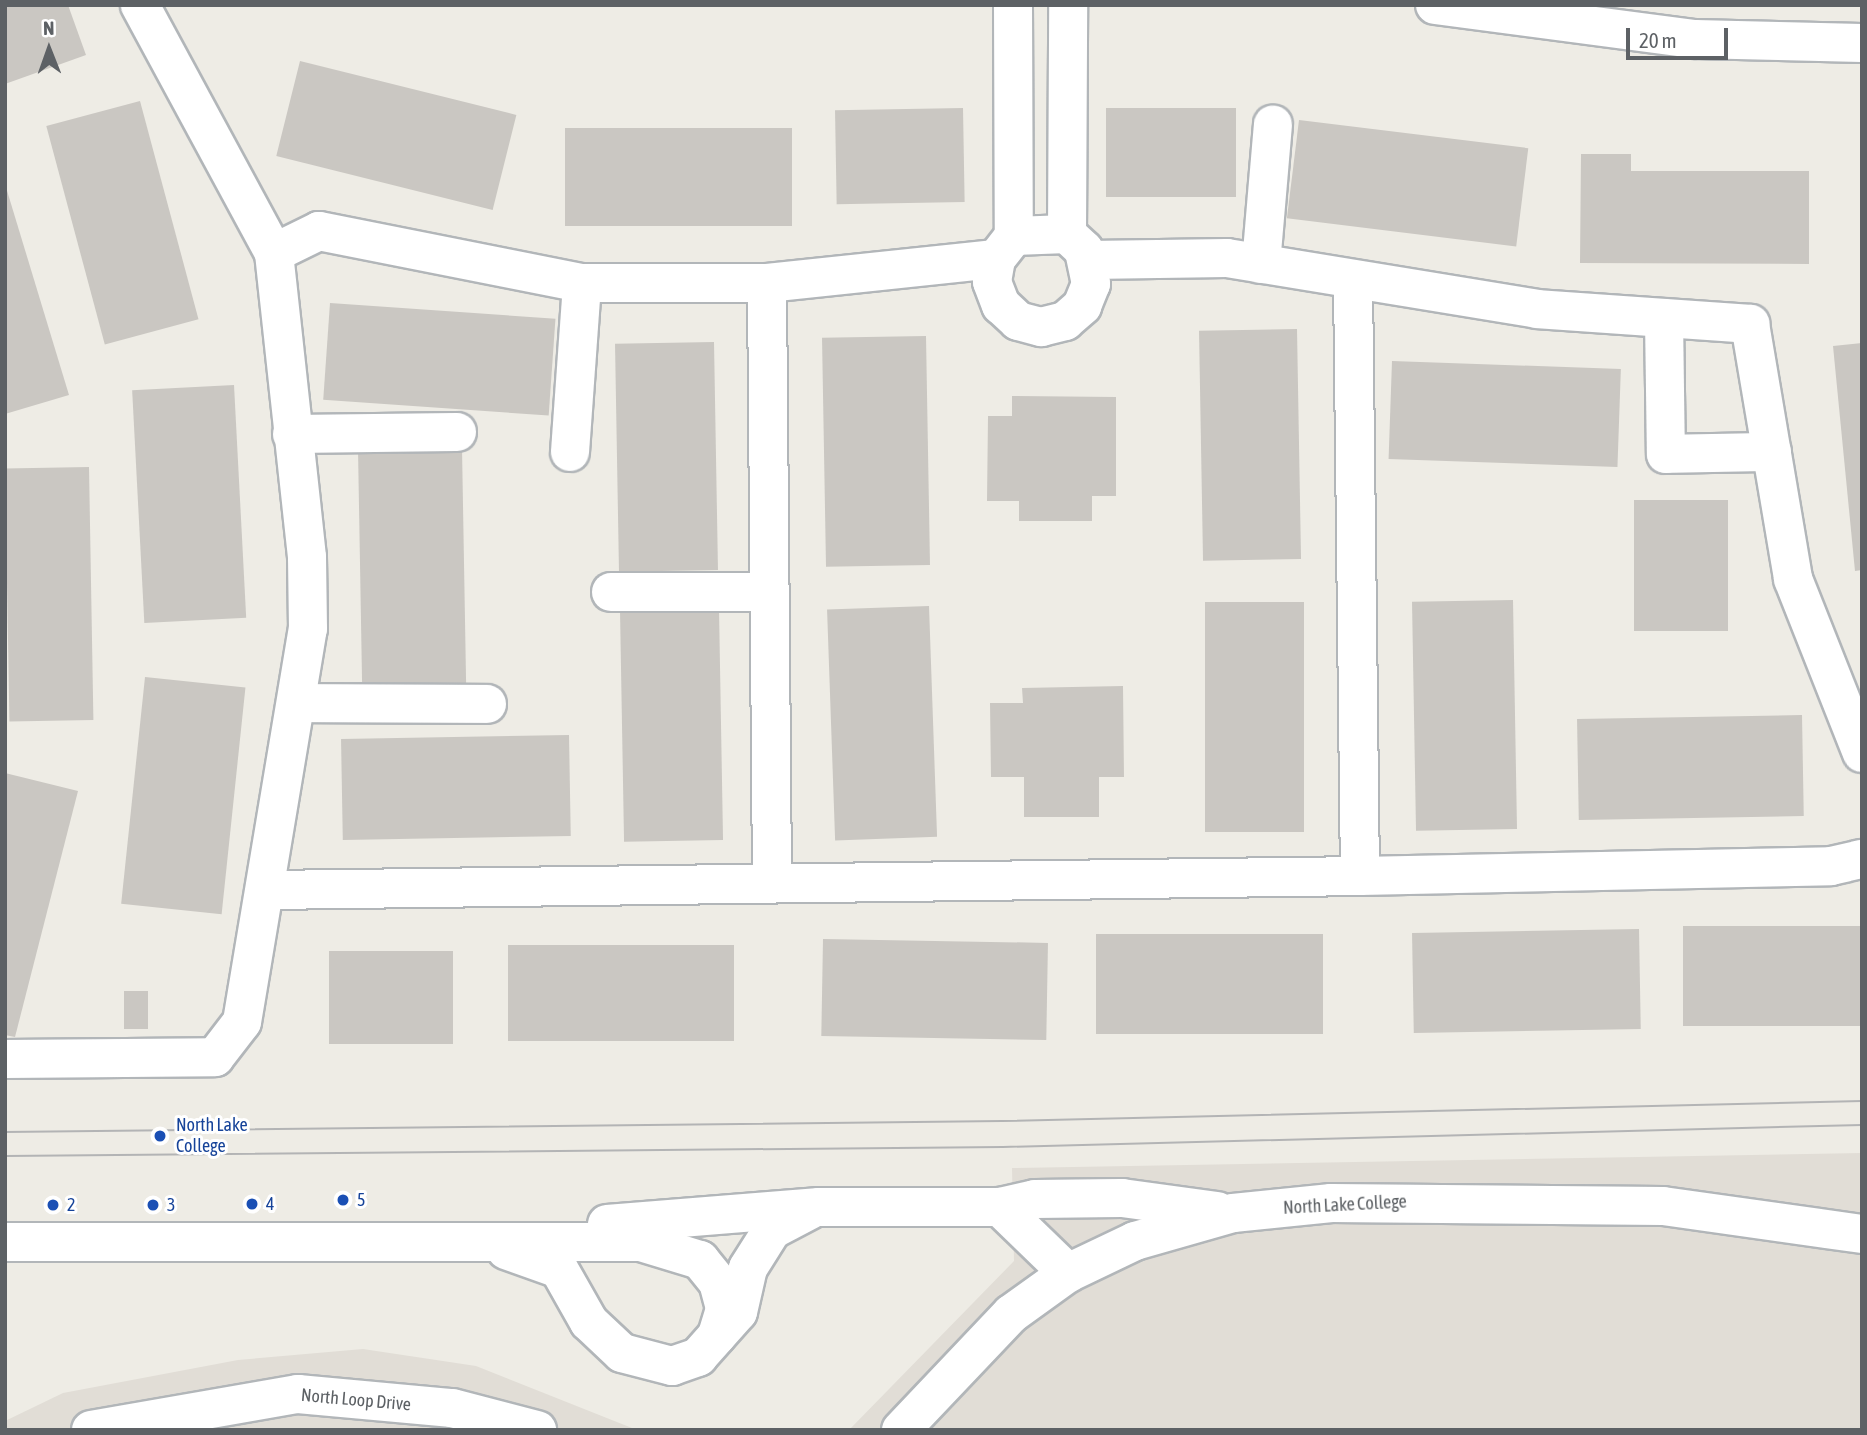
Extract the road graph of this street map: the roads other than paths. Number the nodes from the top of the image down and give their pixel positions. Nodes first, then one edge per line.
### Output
1 (140, 5) edge
2 (1013, 5) edge
3 (1068, 5) edge
4 (1435, 5) edge
5 (1862, 43) edge
6 (1273, 125) dead end
7 (1005, 247) junction
8 (1078, 247) junction
9 (274, 253) junction
10 (1261, 264) junction
11 (1353, 280) junction
12 (582, 283) junction
13 (767, 283) junction
14 (1664, 318) junction
15 (457, 432) dead end
16 (292, 434) junction
17 (570, 452) dead end
18 (1772, 452) junction
19 (611, 592) dead end
20 (769, 592) junction
21 (296, 703) junction
22 (487, 704) dead end
23 (1862, 753) edge
24 (1862, 859) edge
25 (1360, 876) junction
26 (772, 883) junction
27 (267, 890) junction
28 (5, 1059) edge
29 (819, 1206) junction
30 (1000, 1207) junction
31 (1233, 1213) junction
32 (1862, 1234) edge
33 (455, 1239) junction
34 (5, 1242) edge
35 (1068, 1273) junction
36 (717, 1336) junction
37 (91, 1430) edge
38 (537, 1430) edge
39 (901, 1430) edge

1 - 9 street
2 - 7 street
3 - 8 street
4 - 5 street
6 - 10 street
7 - 8 street
7 - 8 street
7 - 13 street
8 - 10 street
9 - 12 street
9 - 16 street
10 - 11 street
11 - 14 street
11 - 25 street
12 - 13 street
12 - 17 street
13 - 20 street
14 - 18 street
14 - 18 street
15 - 16 street
16 - 21 street
18 - 23 street
19 - 20 street
20 - 26 street
21 - 22 street
21 - 27 street
24 - 25 street
25 - 26 street
26 - 27 street
27 - 28 street
29 - 30 street
29 - 33 street
29 - 36 street
30 - 31 street
30 - 35 street
31 - 32 street, North Lake College
31 - 35 street, North Lake College
33 - 34 street
33 - 36 street
33 - 36 street
35 - 39 street, North Lake College
37 - 38 street, North Loop Drive

